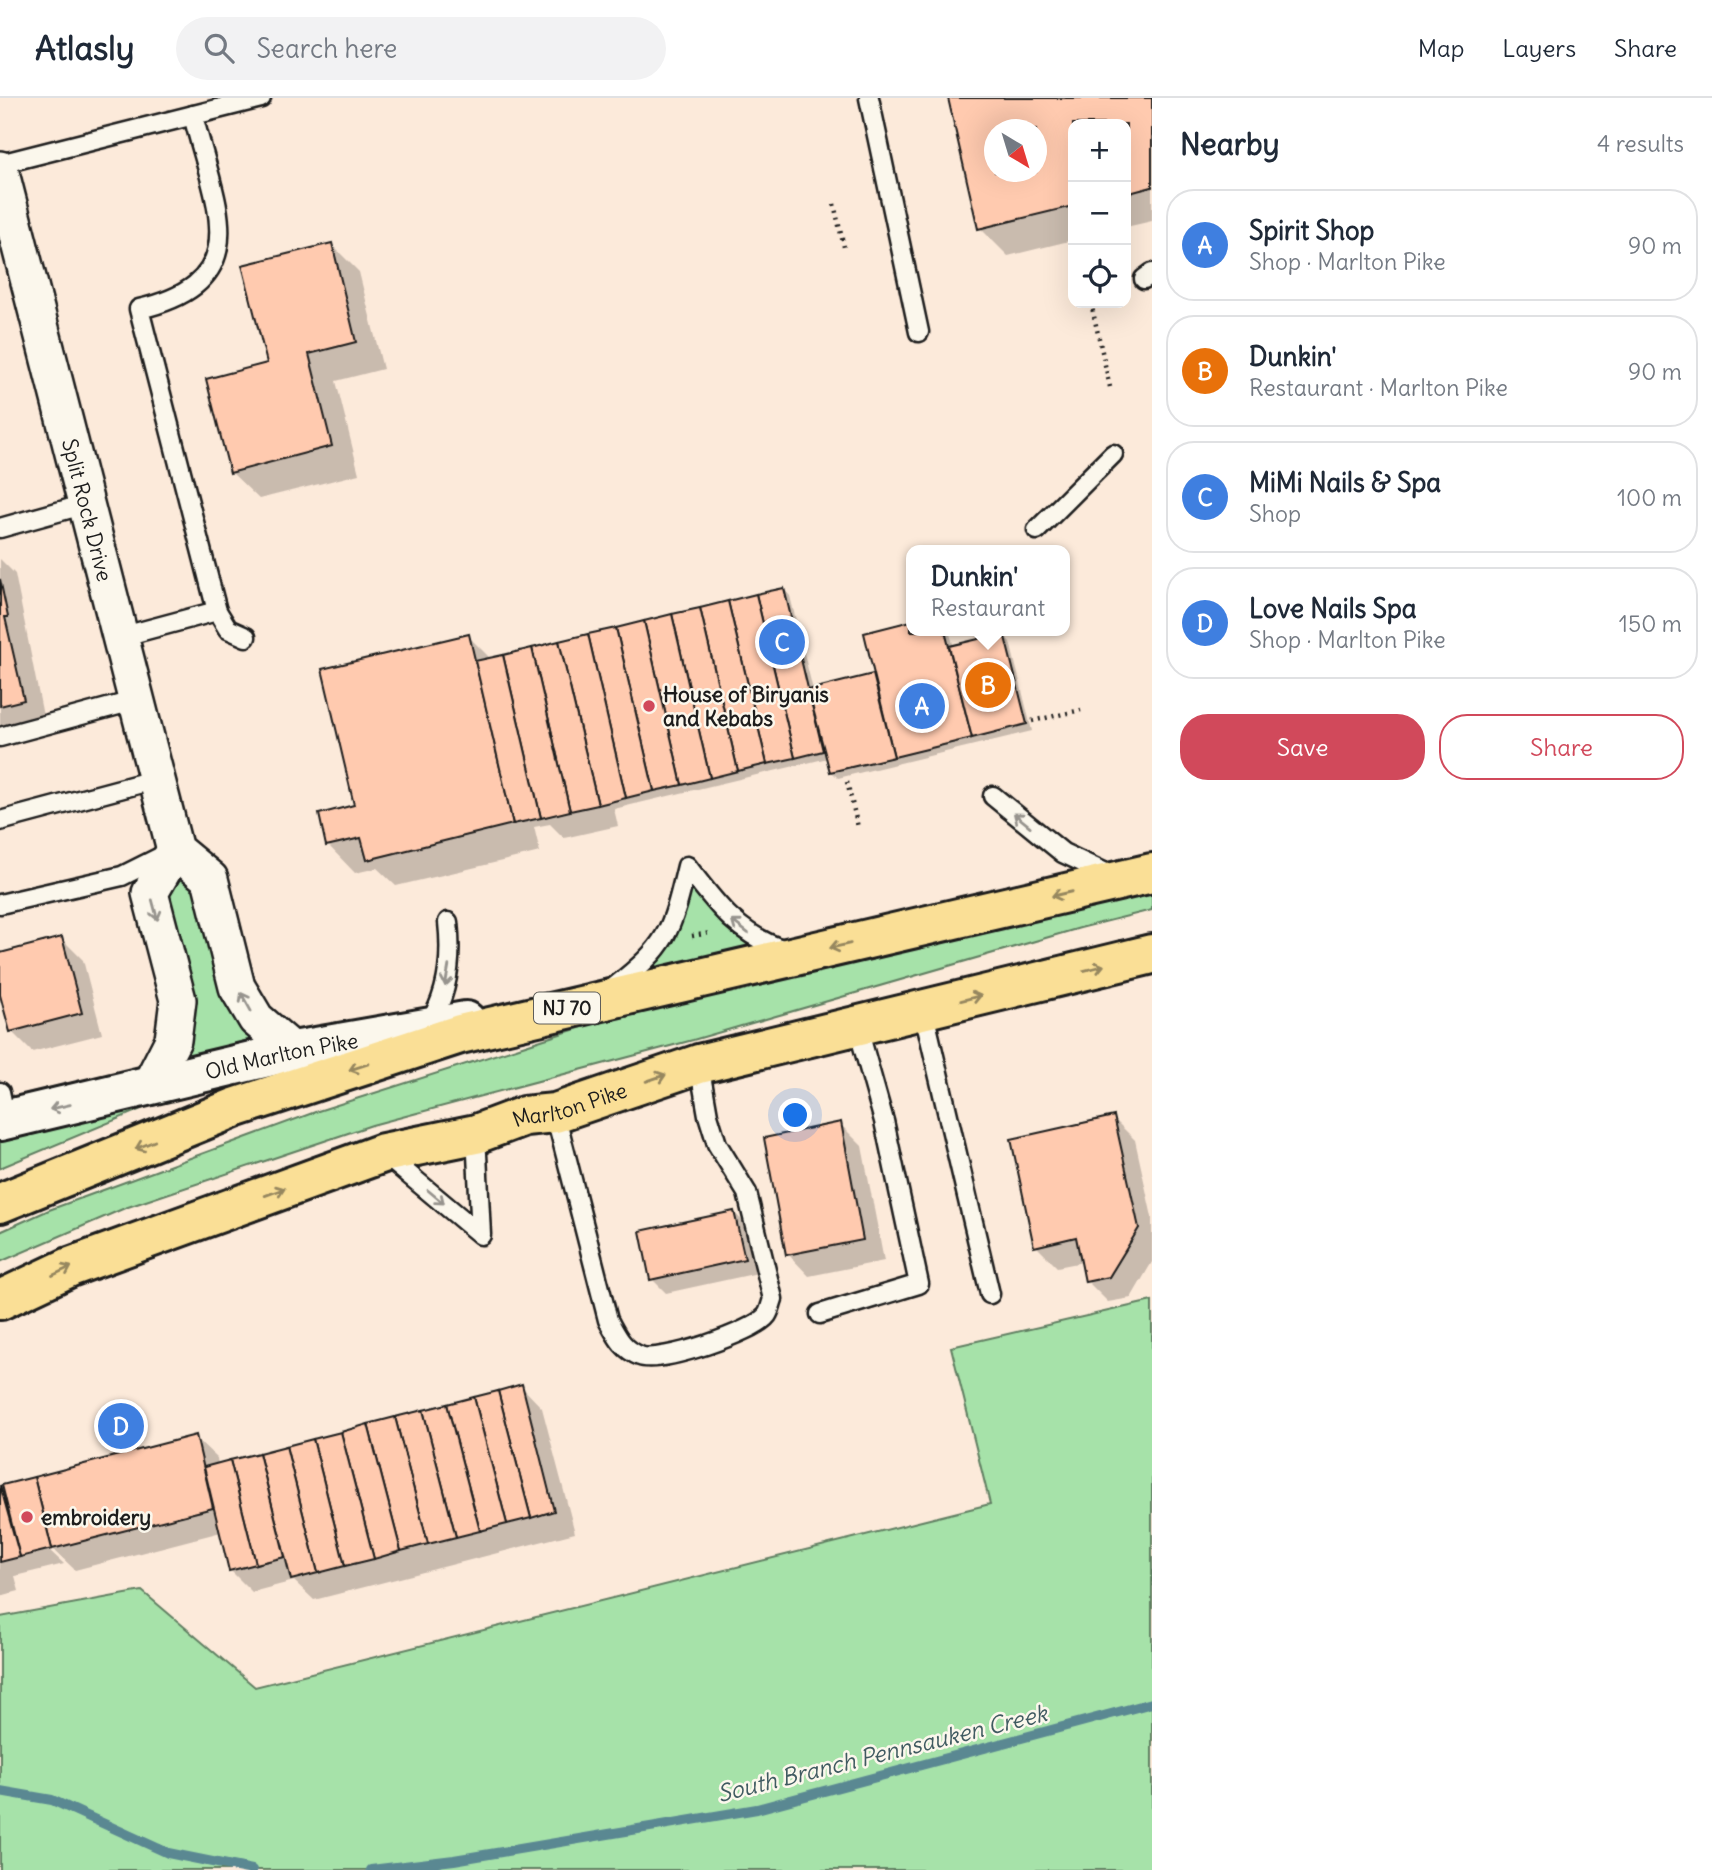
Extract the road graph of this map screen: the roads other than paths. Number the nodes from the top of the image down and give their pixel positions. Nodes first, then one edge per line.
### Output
1 (261, 98) edge
2 (869, 98) edge
3 (193, 116) junction
4 (0, 166) edge
5 (919, 332) dead end
6 (1113, 454) dead end
7 (86, 504) junction
8 (0, 528) edge
9 (1037, 530) dead end
10 (217, 611) junction
11 (120, 637) junction
12 (246, 637) dead end
13 (137, 700) junction
14 (0, 737) edge
15 (157, 779) junction
16 (993, 796) dead end
17 (0, 821) edge
18 (175, 850) junction
19 (1137, 877) edge
20 (0, 904) edge
21 (447, 922) dead end
22 (1152, 954) edge
23 (801, 955) junction
24 (580, 1005) junction
25 (923, 1009) junction
26 (857, 1025) junction
27 (428, 1026) junction
28 (293, 1051) junction
29 (398, 1054) junction
30 (699, 1063) junction
31 (150, 1085) junction
32 (2, 1111) edge
33 (555, 1113) junction
34 (476, 1134) junction
35 (383, 1153) junction
36 (0, 1203) edge
37 (990, 1294) dead end
38 (0, 1300) edge
39 (820, 1314) dead end

1 - 3 lane
2 - 5 lane
3 - 4 lane
3 - 10 lane
4 - 7 street, Split Rock Drive
6 - 9 lane
7 - 8 lane
7 - 11 street, Split Rock Drive
10 - 11 lane
10 - 12 lane
11 - 13 street, Split Rock Drive
13 - 14 lane
13 - 15 street, Split Rock Drive
15 - 17 lane
15 - 18 street, Split Rock Drive
19 -> 16 lane
18 - 20 lane
28 -> 18 street
18 -> 31 street
19 -> 23 highway, NJ 70
21 -> 27 lane
25 -> 22 highway, Marlton Pike
23 - 24 highway, NJ 70
23 -> 24 lane
24 - 27 street, Old Marlton Pike
24 - 29 highway, NJ 70
25 - 26 highway, Marlton Pike
25 - 37 lane
26 - 30 highway, Marlton Pike
26 - 39 lane
27 - 28 street, Old Marlton Pike
27 - 29 lane
28 - 31 street, Old Marlton Pike
29 -> 36 highway, NJ 70
33 -> 30 highway, Marlton Pike
30 - 33 lane
31 -> 32 street, Old Marlton Pike
33 - 34 highway, Marlton Pike
34 - 35 highway, Marlton Pike
35 -> 34 lane
38 -> 35 highway, Marlton Pike

